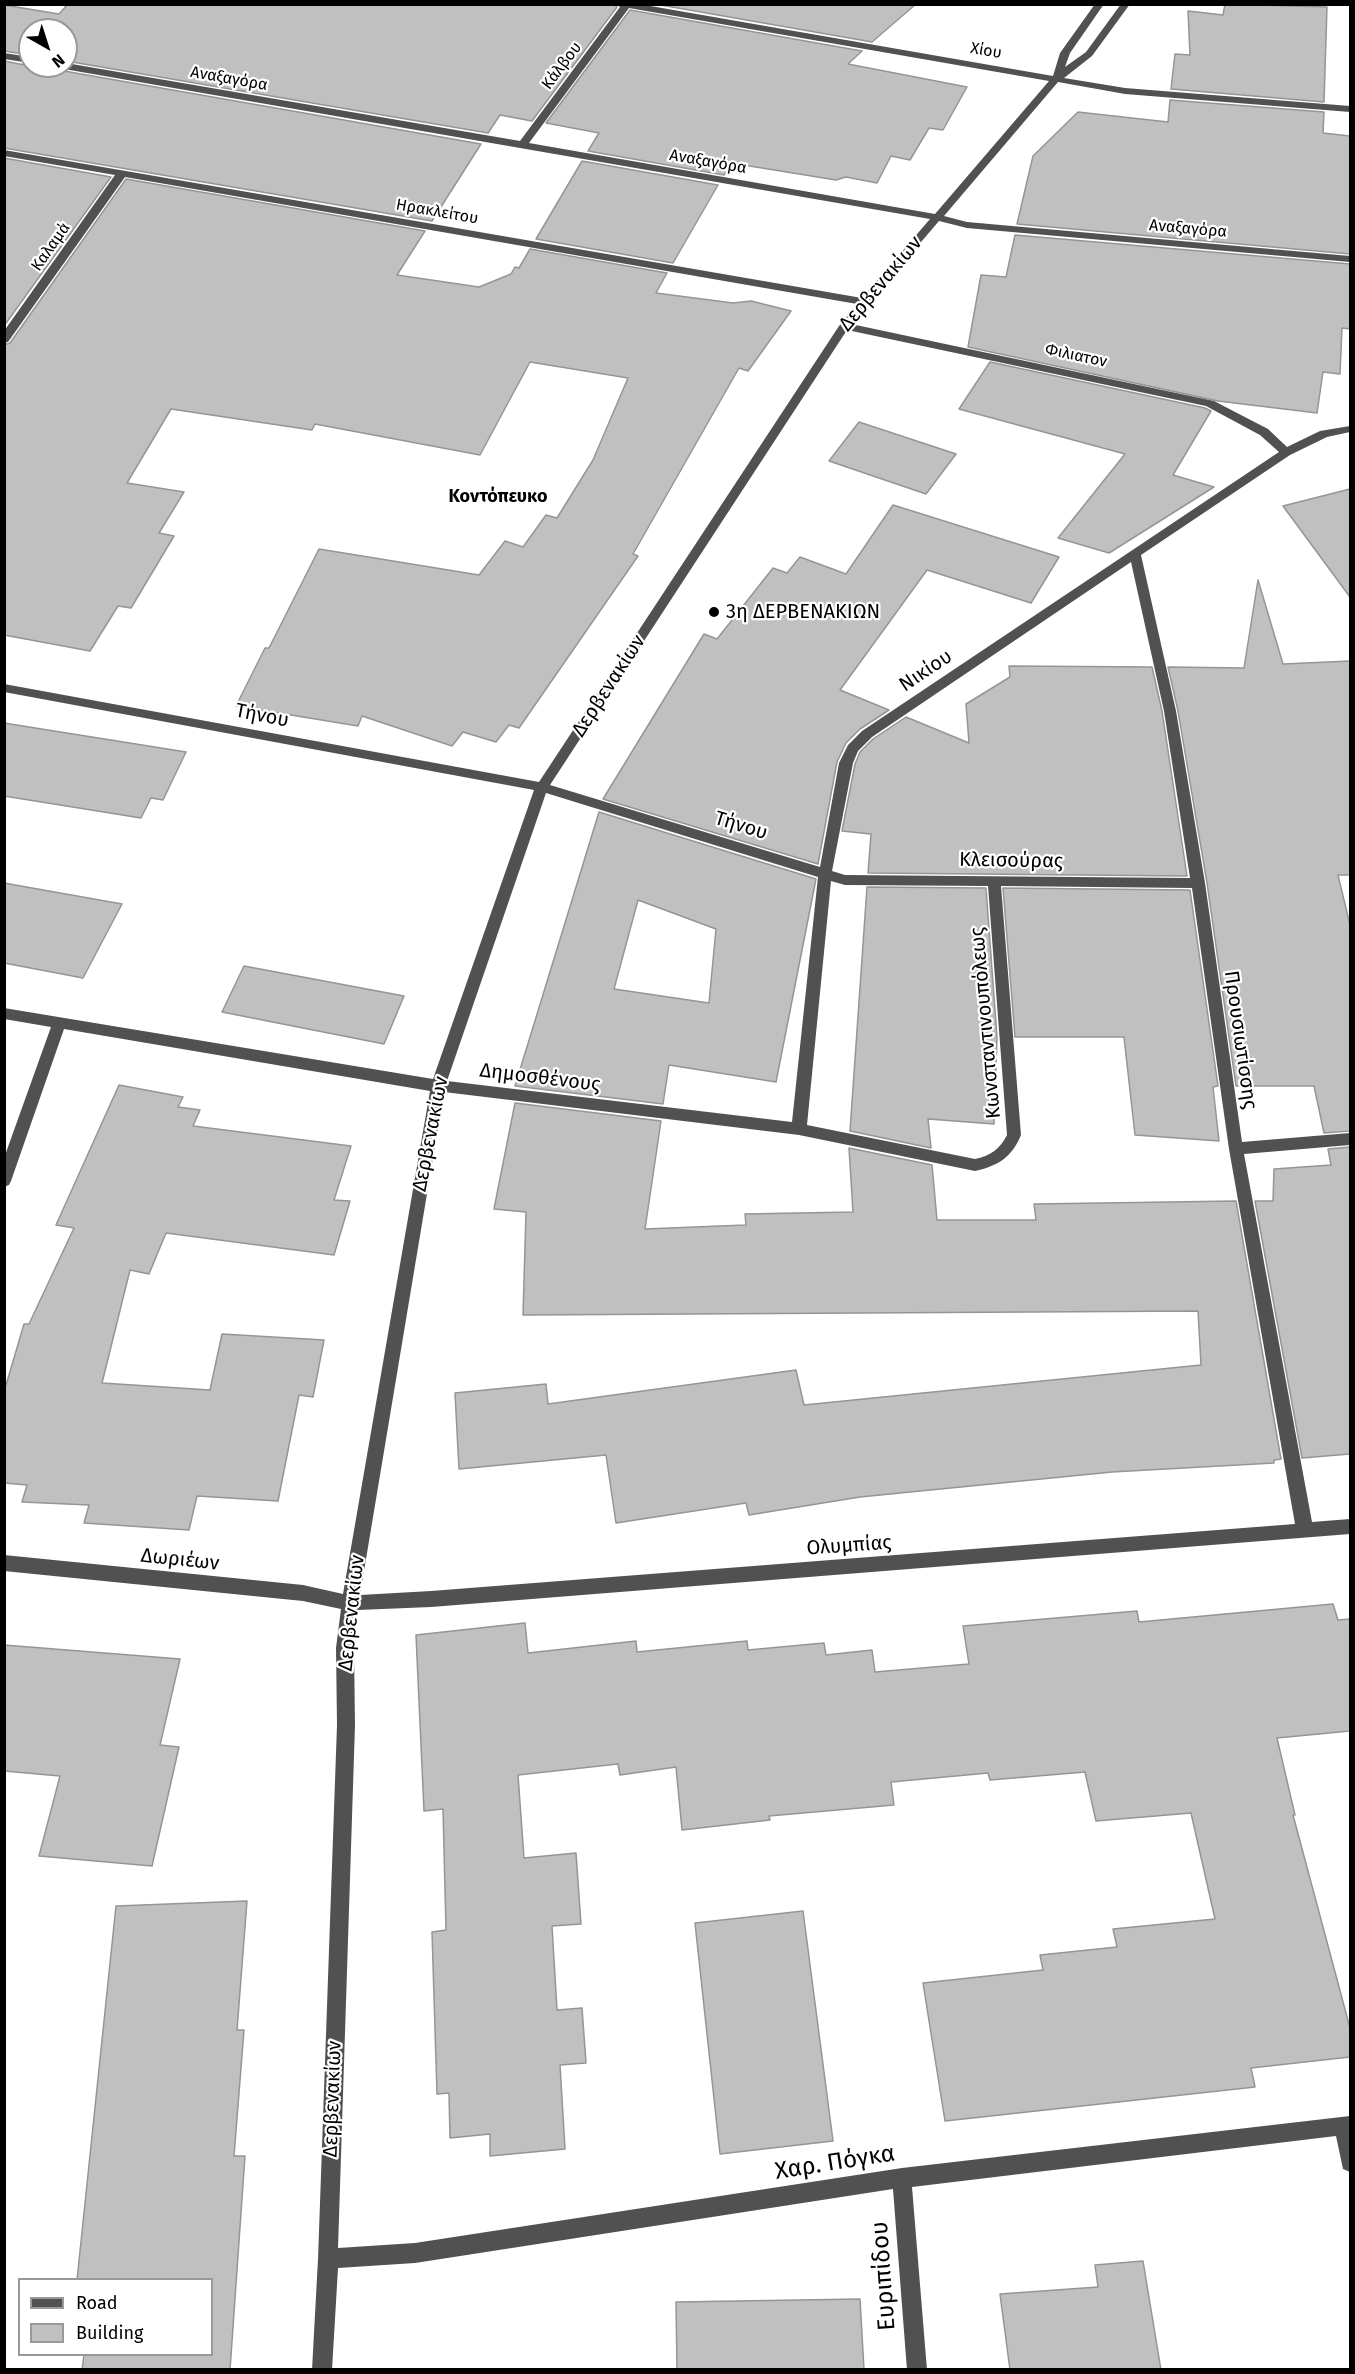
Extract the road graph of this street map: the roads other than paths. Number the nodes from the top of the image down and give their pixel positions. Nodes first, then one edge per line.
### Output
1 (707, 4) edge
2 (1100, 4) edge
3 (1126, 4) edge
4 (623, 5) edge
5 (696, 17) junction
6 (78, 68) edge
7 (1057, 78) junction
8 (1350, 109) edge
9 (522, 145) junction
10 (4, 153) edge
11 (123, 172) junction
12 (937, 217) junction
13 (1350, 259) edge
14 (865, 302) junction
15 (844, 326) junction
16 (4, 340) edge
17 (1350, 429) edge
18 (1286, 452) junction
19 (1135, 554) junction
20 (4, 688) edge
21 (542, 787) junction
22 (825, 875) junction
23 (994, 880) junction
24 (1198, 883) junction
25 (4, 1013) edge
26 (59, 1024) junction
27 (438, 1085) junction
28 (799, 1129) junction
29 (1350, 1139) edge
30 (1236, 1149) junction
31 (999, 1157) joint
32 (4, 1181) edge
33 (1350, 1527) edge
34 (1305, 1532) junction
35 (4, 1563) edge
36 (350, 1602) junction
37 (1347, 2126) edge
38 (1350, 2162) edge
39 (903, 2178) junction
40 (328, 2259) junction
41 (322, 2370) edge
42 (917, 2370) edge

1 - 5 street
2 - 7 street, Δερβενακίων
3 - 7 street, Δερβενακίων
4 - 5 street, Χίου
4 - 9 street, Κάλβου
5 - 7 street, Χίου
6 - 9 street, Αναξαγόρα
7 - 8 street, Χίου
7 - 12 street, Δερβενακίων
9 - 12 street, Αναξαγόρα
10 - 11 street, Ηρακλείτου
11 - 14 street, Ηρακλείτου
11 - 16 street, Καλαμά
12 - 13 street, Αναξαγόρα
12 - 14 street, Δερβενακίων
14 - 15 street, Δερβενακίων
15 - 18 street, Φιλιατον
15 - 21 street, Δερβενακίων
17 - 18 street, Νικίου
18 - 19 street, Νικίου
19 - 22 street, Νικίου
19 - 24 street, Προυσιωτίσσης
20 - 21 street, Τήνου
21 - 22 street, Τήνου
21 - 27 street, Δερβενακίων
22 - 23 street, Κλεισούρας
22 - 28 street, Νικίου
23 - 24 street, Κλεισούρας
23 - 31 street, Κωνσταντινουπόλεως
24 - 30 street, Προυσιωτίσσης
25 - 26 street, Δημοσθένους
26 - 27 street, Δημοσθένους
26 - 32 street
27 - 28 street, Δημοσθένους
27 - 36 street, Δερβενακίων
28 - 31 street, Δημοσθένους
29 - 30 street
30 - 34 street, Προυσιωτίσσης
33 - 34 street, Ολυμπίας
34 - 36 street, Ολυμπίας
35 - 36 street, Δωριέων
36 - 40 street, Δερβενακίων
37 - 38 street
37 - 39 street, Χαρ. Πόγκα
39 - 40 street, Χαρ. Πόγκα
39 - 42 street, Ευριπίδου
40 - 41 street, Δερβενακίων

